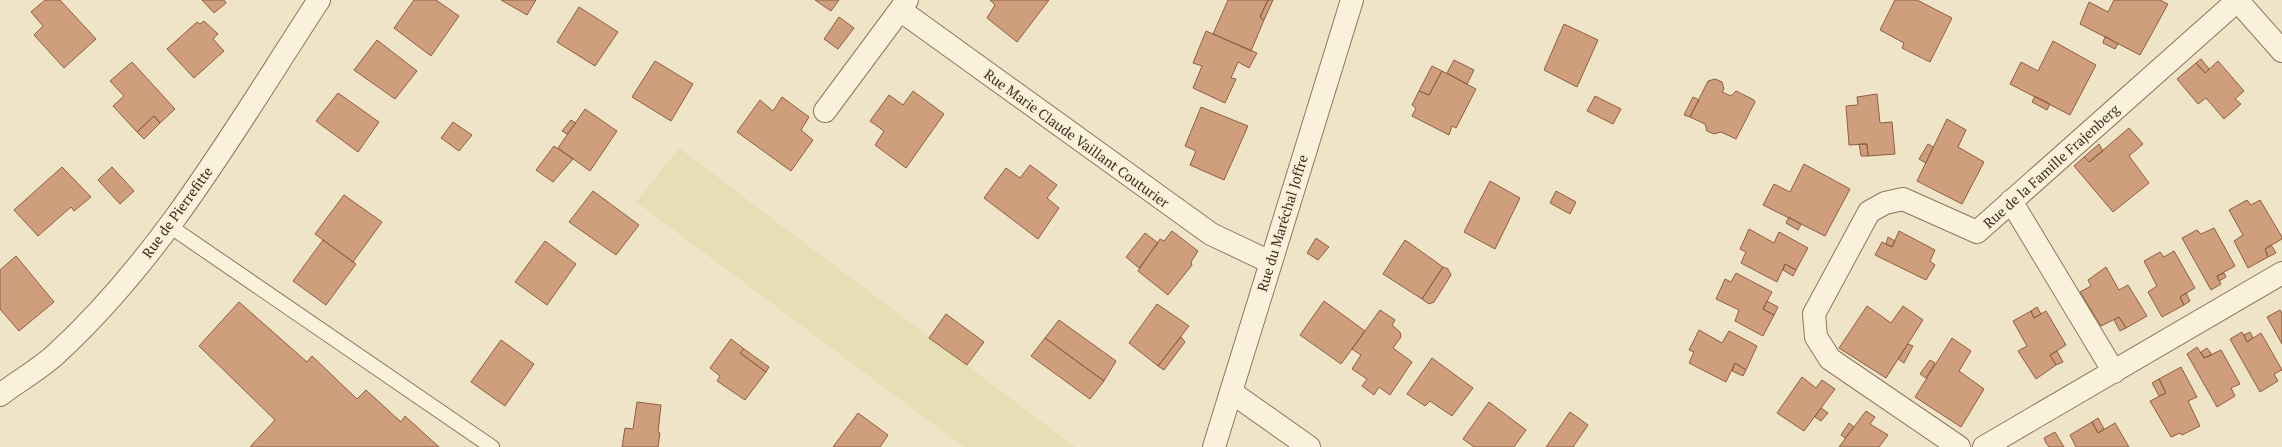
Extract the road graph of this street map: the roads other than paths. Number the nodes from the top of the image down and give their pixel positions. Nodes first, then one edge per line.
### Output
1 (319, 0) edge
2 (1352, 0) edge
3 (2237, 0) edge
4 (904, 5) edge
5 (2282, 51) edge
6 (824, 111) dead end
7 (2011, 201) junction
8 (168, 226) junction
9 (1270, 262) junction
10 (2282, 273) edge
11 (2114, 372) junction
12 (1231, 392) junction
13 (0, 395) edge
14 (492, 447) edge
15 (1214, 447) edge
16 (1309, 447) edge
17 (1959, 447) edge
18 (1984, 447) edge

1 - 8 street, Rue de Pierrefitte
2 - 9 street, Rue du Maréchal Joffre
3 - 5 street
3 - 7 street, Rue de la Famille Frajenberg
4 - 6 street
4 - 9 street, Rue Marie Claude Vaillant Couturier
7 - 11 street
7 - 17 street, Rue de la Famille Frajenberg
8 - 13 street, Rue de Pierrefitte
8 - 14 lane
9 - 12 street, Rue du Maréchal Joffre
10 - 11 street
11 - 18 street
12 - 15 street, Rue du Maréchal Joffre
12 - 16 street

